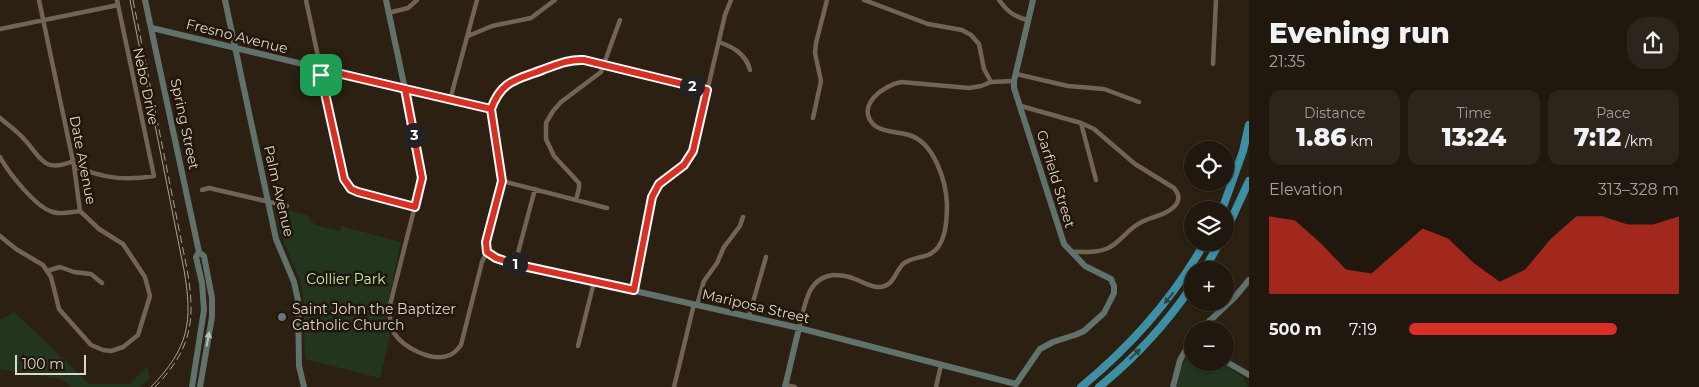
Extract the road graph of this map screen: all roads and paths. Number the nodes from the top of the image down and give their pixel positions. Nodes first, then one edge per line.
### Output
1 (39, 0) edge
2 (145, 0) edge
3 (225, 0) edge
4 (306, 0) edge
5 (386, 0) edge
6 (417, 0) edge
7 (477, 0) edge
8 (555, 0) edge
9 (731, 0) edge
10 (827, 0) edge
11 (864, 0) edge
12 (999, 0) edge
13 (1033, 0) edge
14 (1216, 0) edge
15 (873, 1) edge
16 (118, 2) edge
17 (388, 13) junction
18 (43, 20) junction
19 (620, 20) dead end
20 (1028, 20) junction
21 (152, 28) junction
22 (0, 30) edge
23 (468, 36) junction
24 (718, 42) junction
25 (235, 48) junction
26 (1213, 64) dead end
27 (604, 66) junction
28 (320, 69) junction
29 (750, 70) dead end
30 (1015, 77) junction
31 (990, 82) junction
32 (405, 89) junction
33 (707, 90) junction
34 (450, 100) junction
35 (1139, 102) dead end
36 (1021, 106) junction
37 (491, 109) junction
38 (0, 118) edge
39 (813, 118) dead end
40 (1080, 123) junction
41 (1249, 125) edge
42 (0, 157) edge
43 (73, 164) junction
44 (1096, 180) dead end
45 (502, 181) junction
46 (1249, 181) edge
47 (535, 189) junction
48 (202, 190) dead end
49 (576, 200) junction
50 (1225, 201) edge
51 (268, 202) junction
52 (287, 206) dead end
53 (415, 207) junction
54 (607, 208) dead end
55 (80, 210) junction
56 (1234, 213) edge
57 (743, 217) dead end
58 (0, 236) edge
59 (1200, 251) edge
60 (199, 252) junction
61 (487, 252) junction
62 (1071, 252) junction
63 (766, 257) dead end
64 (514, 264) junction
65 (48, 271) junction
66 (1249, 280) edge
67 (594, 282) junction
68 (102, 283) dead end
69 (634, 290) junction
70 (1184, 296) edge
71 (696, 304) junction
72 (749, 316) junction
73 (1210, 320) edge
74 (799, 328) junction
75 (578, 346) dead end
76 (1184, 353) edge
77 (941, 365) junction
78 (1234, 366) edge
79 (1249, 375) edge
80 (1017, 385) edge
81 (785, 386) edge
82 (192, 387) edge
83 (200, 387) edge
84 (304, 387) edge
85 (674, 387) edge
86 (795, 387) edge
87 (936, 387) edge
88 (1081, 387) edge
89 (1099, 387) edge
90 (1173, 387) edge

1 - 18 street, Date Avenue
2 - 21 street, Spring Street
3 - 25 street, Palm Avenue
4 - 28 street
5 - 17 street
6 - 17 street
7 - 23 street
8 - 23 street
9 - 24 street
10 - 39 street
11 - 15 street
12 - 20 street
13 - 20 street, Garfield Street
14 - 26 street
15 - 31 street
16 - 18 street
16 - 43 street, Nebo Drive
17 - 32 street
18 - 22 street
18 - 43 street, Date Avenue
19 - 27 street
20 - 30 street, Garfield Street
21 - 25 street, Fresno Avenue
21 - 60 street, Spring Street
23 - 34 street
24 - 29 street
24 - 33 street
25 - 28 street, Fresno Avenue
25 - 51 street, Palm Avenue
27 - 33 street
27 - 37 street
27 - 49 street
28 - 32 street, Fresno Avenue
28 - 53 street
30 - 31 street
30 - 35 street
30 - 36 street, Garfield Street
31 - 74 street
32 - 34 street, Fresno Avenue
32 - 53 street
33 - 69 street
34 - 37 street, Fresno Avenue
36 - 40 street
36 - 62 street, Garfield Street
37 - 45 street
38 - 43 street
40 - 44 street
40 - 62 street
41 - 50 highway
42 - 55 street
43 - 55 street, Date Avenue
45 - 47 street
45 - 61 street
46 - 56 highway
47 - 49 street
47 - 64 street
48 - 51 street
49 - 54 street
51 - 52 street
51 - 84 street, Palm Avenue
53 - 61 street
55 - 65 street, Date Avenue
57 - 71 street
58 - 65 street
59 -> 88 highway
60 - 82 street, Spring Street
83 -> 60 street, Spring Street
61 - 64 street, Mariposa Street
62 - 80 street, Garfield Street
63 - 72 street
64 - 67 street, Mariposa Street
65 - 68 street
66 - 73 street
67 - 69 street, Mariposa Street
67 - 75 street
69 - 71 street, Mariposa Street
89 -> 70 highway
71 - 72 street, Mariposa Street
71 - 85 street
72 - 74 street, Mariposa Street
74 - 77 street, Mariposa Street
74 - 81 street
76 - 90 street
77 - 80 street, Mariposa Street
77 - 87 street
78 - 79 street
81 - 86 street

